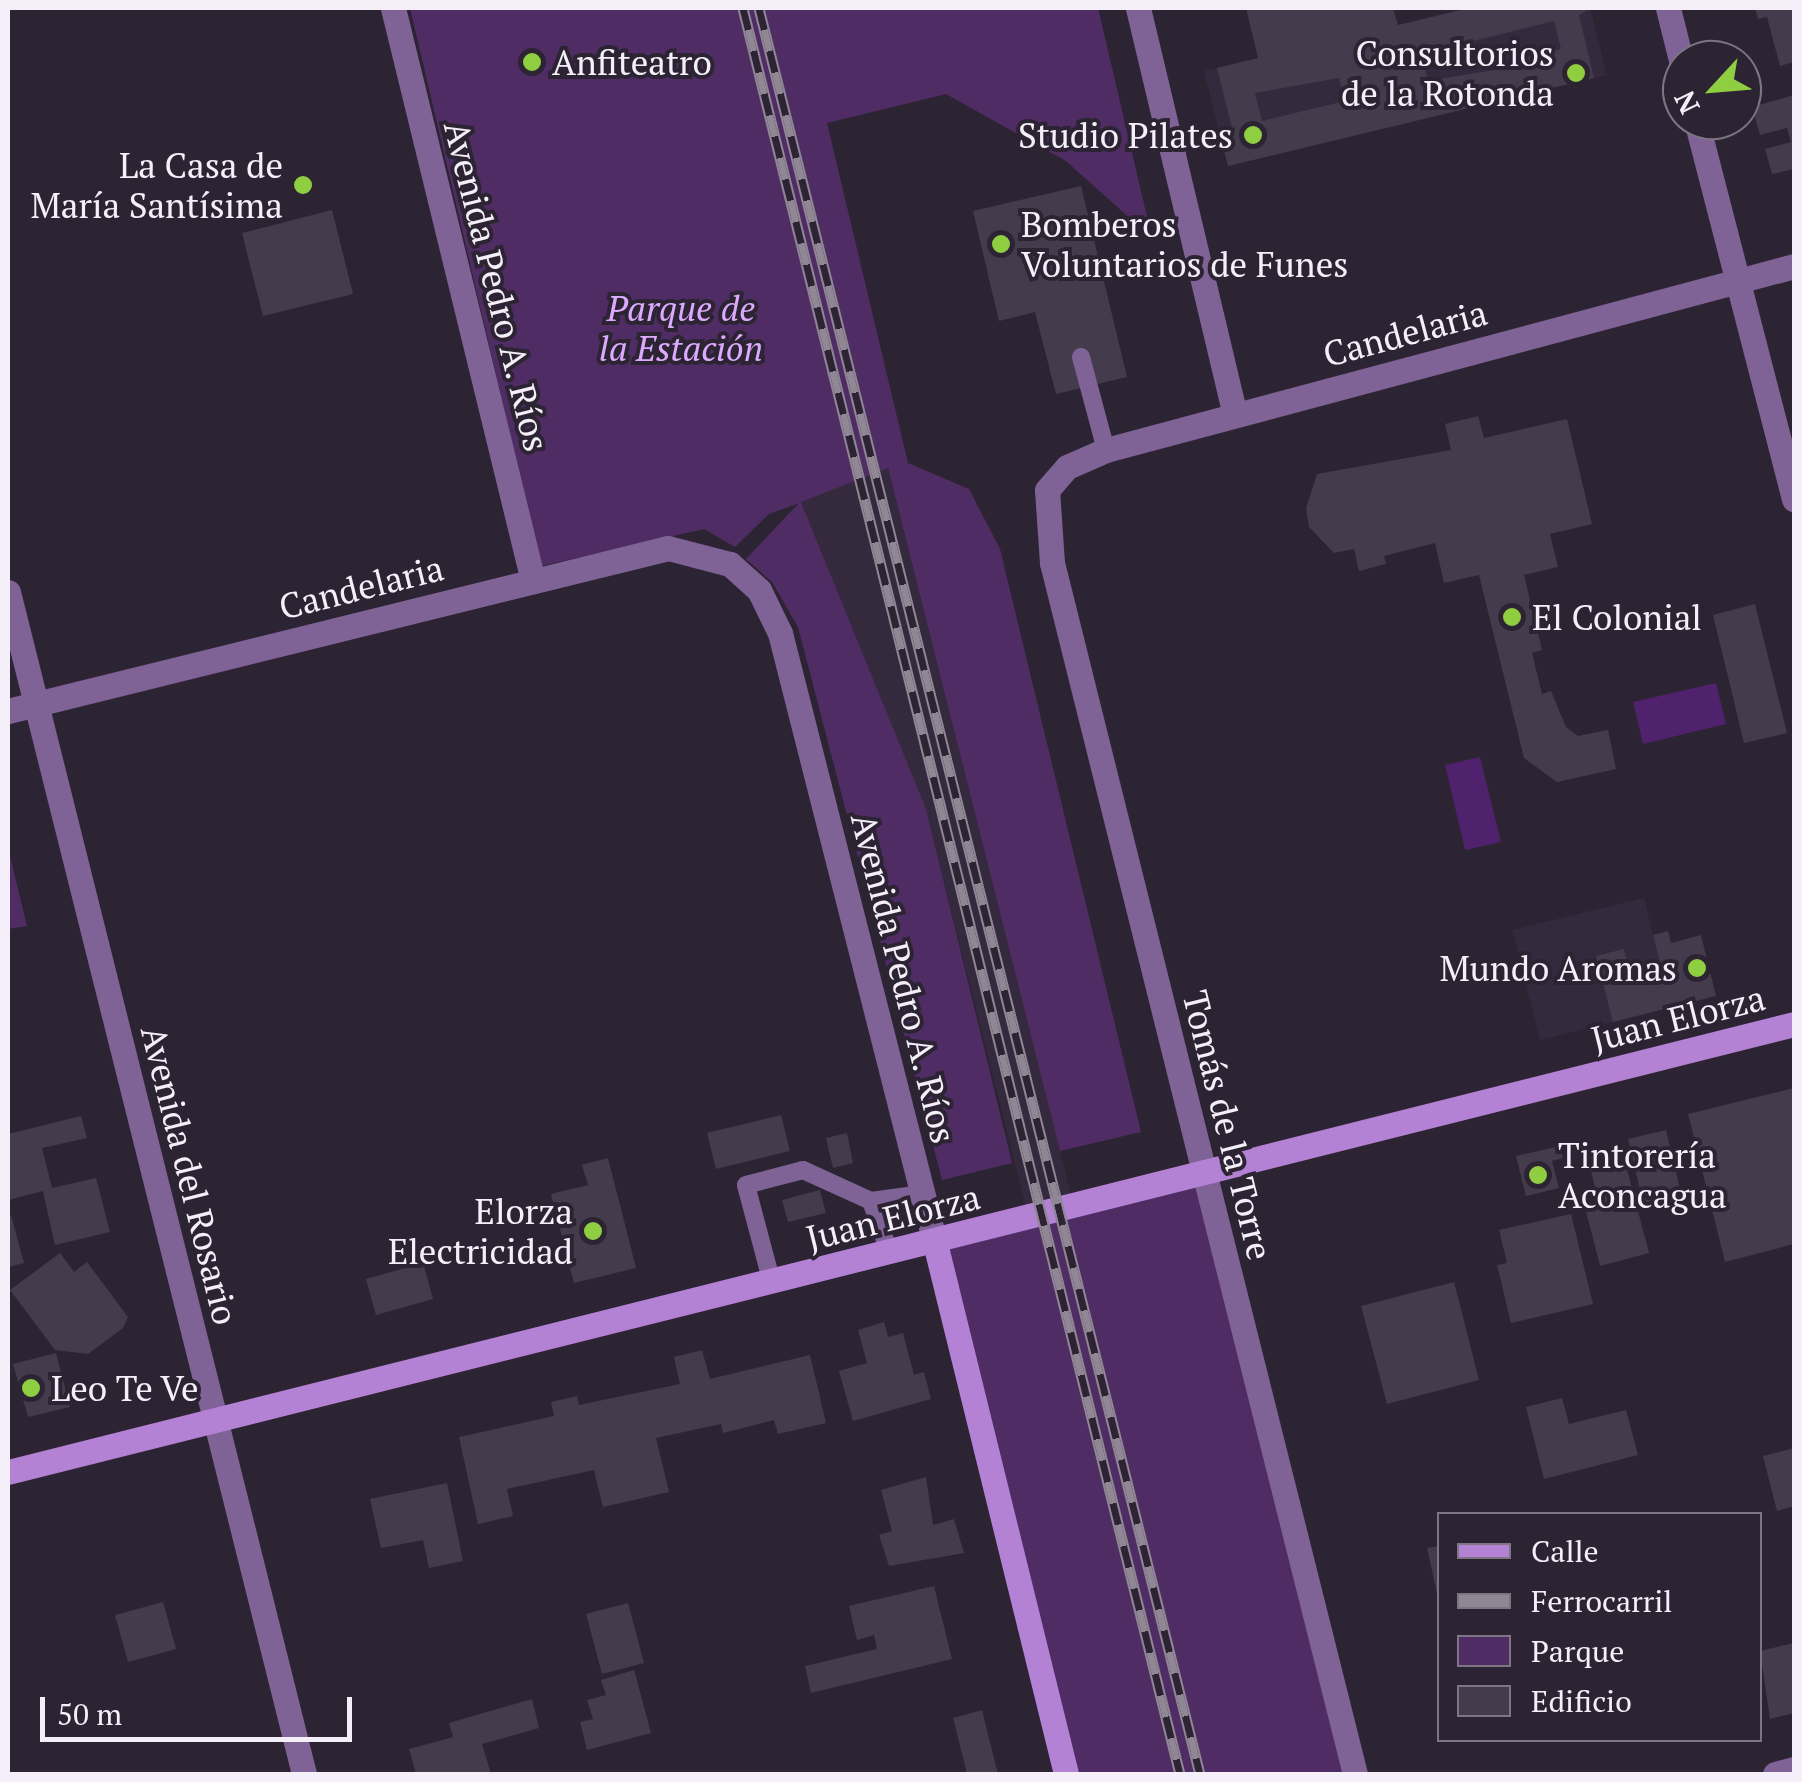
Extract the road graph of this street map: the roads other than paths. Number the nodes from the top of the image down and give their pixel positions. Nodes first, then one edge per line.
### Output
1 (393, 8) edge
2 (1138, 8) edge
3 (1668, 8) edge
4 (1676, 40) edge
5 (1701, 140) edge
6 (1794, 266) edge
7 (1738, 280) junction
8 (1081, 357) dead end
9 (1236, 414) junction
10 (1106, 450) junction
11 (1047, 490) joint
12 (1794, 500) edge
13 (730, 564) joint
14 (532, 581) junction
15 (8, 592) edge
16 (36, 704) junction
17 (8, 711) edge
18 (1794, 1024) edge
19 (1204, 1176) junction
20 (923, 1194) junction
21 (871, 1201) junction
22 (935, 1242) junction
23 (890, 1254) junction
24 (772, 1282) junction
25 (215, 1420) junction
26 (8, 1472) edge
27 (1794, 1769) edge
28 (304, 1774) edge
29 (1066, 1774) edge
30 (1355, 1774) edge
31 (1774, 1774) edge

1 - 14 street, Avenida Pedro A. Ríos
2 - 9 street
3 - 4 street
5 - 7 street
6 - 7 street, Candelaria
7 - 9 street, Candelaria
7 - 12 street
8 - 10 lane
9 - 10 street, Candelaria
10 - 11 street, Candelaria
11 - 19 street, Tomás de la Torre
13 - 14 street, Candelaria
13 - 20 street, Avenida Pedro A. Ríos
14 - 16 street, Candelaria
15 - 16 street, Avenida del Rosario
16 - 17 street, Candelaria
16 - 25 street, Avenida del Rosario
18 - 19 main road, Juan Elorza
19 - 22 main road, Juan Elorza
19 - 30 street, Tomás de la Torre
20 - 21 lane
20 - 22 street, Avenida Pedro A. Ríos
21 - 23 lane
21 - 24 lane
22 - 23 main road, Juan Elorza
22 - 29 main road, Avenida Pedro A. Ríos
23 - 24 main road, Juan Elorza
24 - 25 main road, Juan Elorza
25 - 26 main road, Juan Elorza
25 - 28 street, Avenida del Rosario
27 - 31 street

